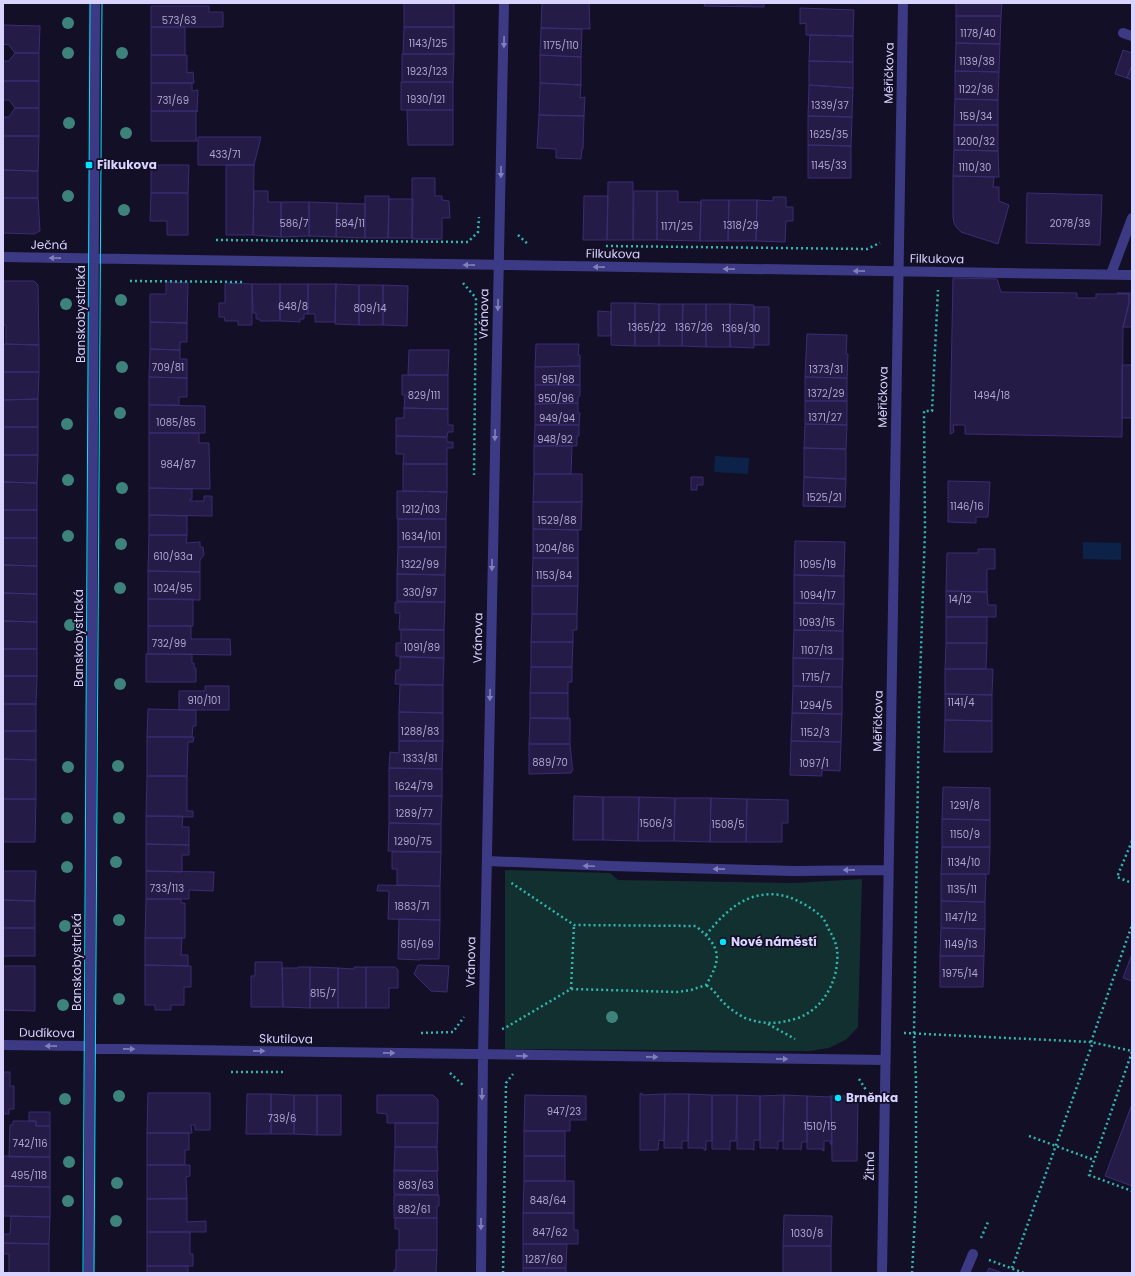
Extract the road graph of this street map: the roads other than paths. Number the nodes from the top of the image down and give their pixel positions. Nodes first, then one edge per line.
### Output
1 (95, 3) edge
2 (504, 3) edge
3 (903, 3) edge
4 (1132, 218) edge
5 (3, 258) edge
6 (94, 258) junction
7 (498, 266) junction
8 (898, 271) junction
9 (1111, 274) junction
10 (1132, 275) edge
11 (486, 861) junction
12 (888, 870) junction
13 (3, 1045) edge
14 (90, 1047) junction
15 (482, 1055) junction
16 (885, 1060) junction
17 (973, 1254) dead end
18 (88, 1273) edge
19 (481, 1273) edge
20 (882, 1273) edge
21 (965, 1273) edge

1 - 6 street, Banskobystrická
2 -> 7 street, Vránova
3 - 8 street, Měřičkova
4 - 9 street
6 -> 5 street, Ječná
7 -> 6 street, Filkukova
6 - 14 street, Banskobystrická
8 -> 7 street, Filkukova
7 -> 11 street, Vránova
8 - 9 street, Filkukova
8 - 12 street, Měřičkova
9 - 10 street, Filkukova
12 -> 11 street
11 - 15 street, Vránova
12 - 16 street
14 -> 13 street, Dudíkova
14 -> 15 street, Skutilova
14 - 18 street, Banskobystrická
15 -> 16 street
15 -> 19 street, Vránova
16 - 20 street, Žitná
17 - 21 street

